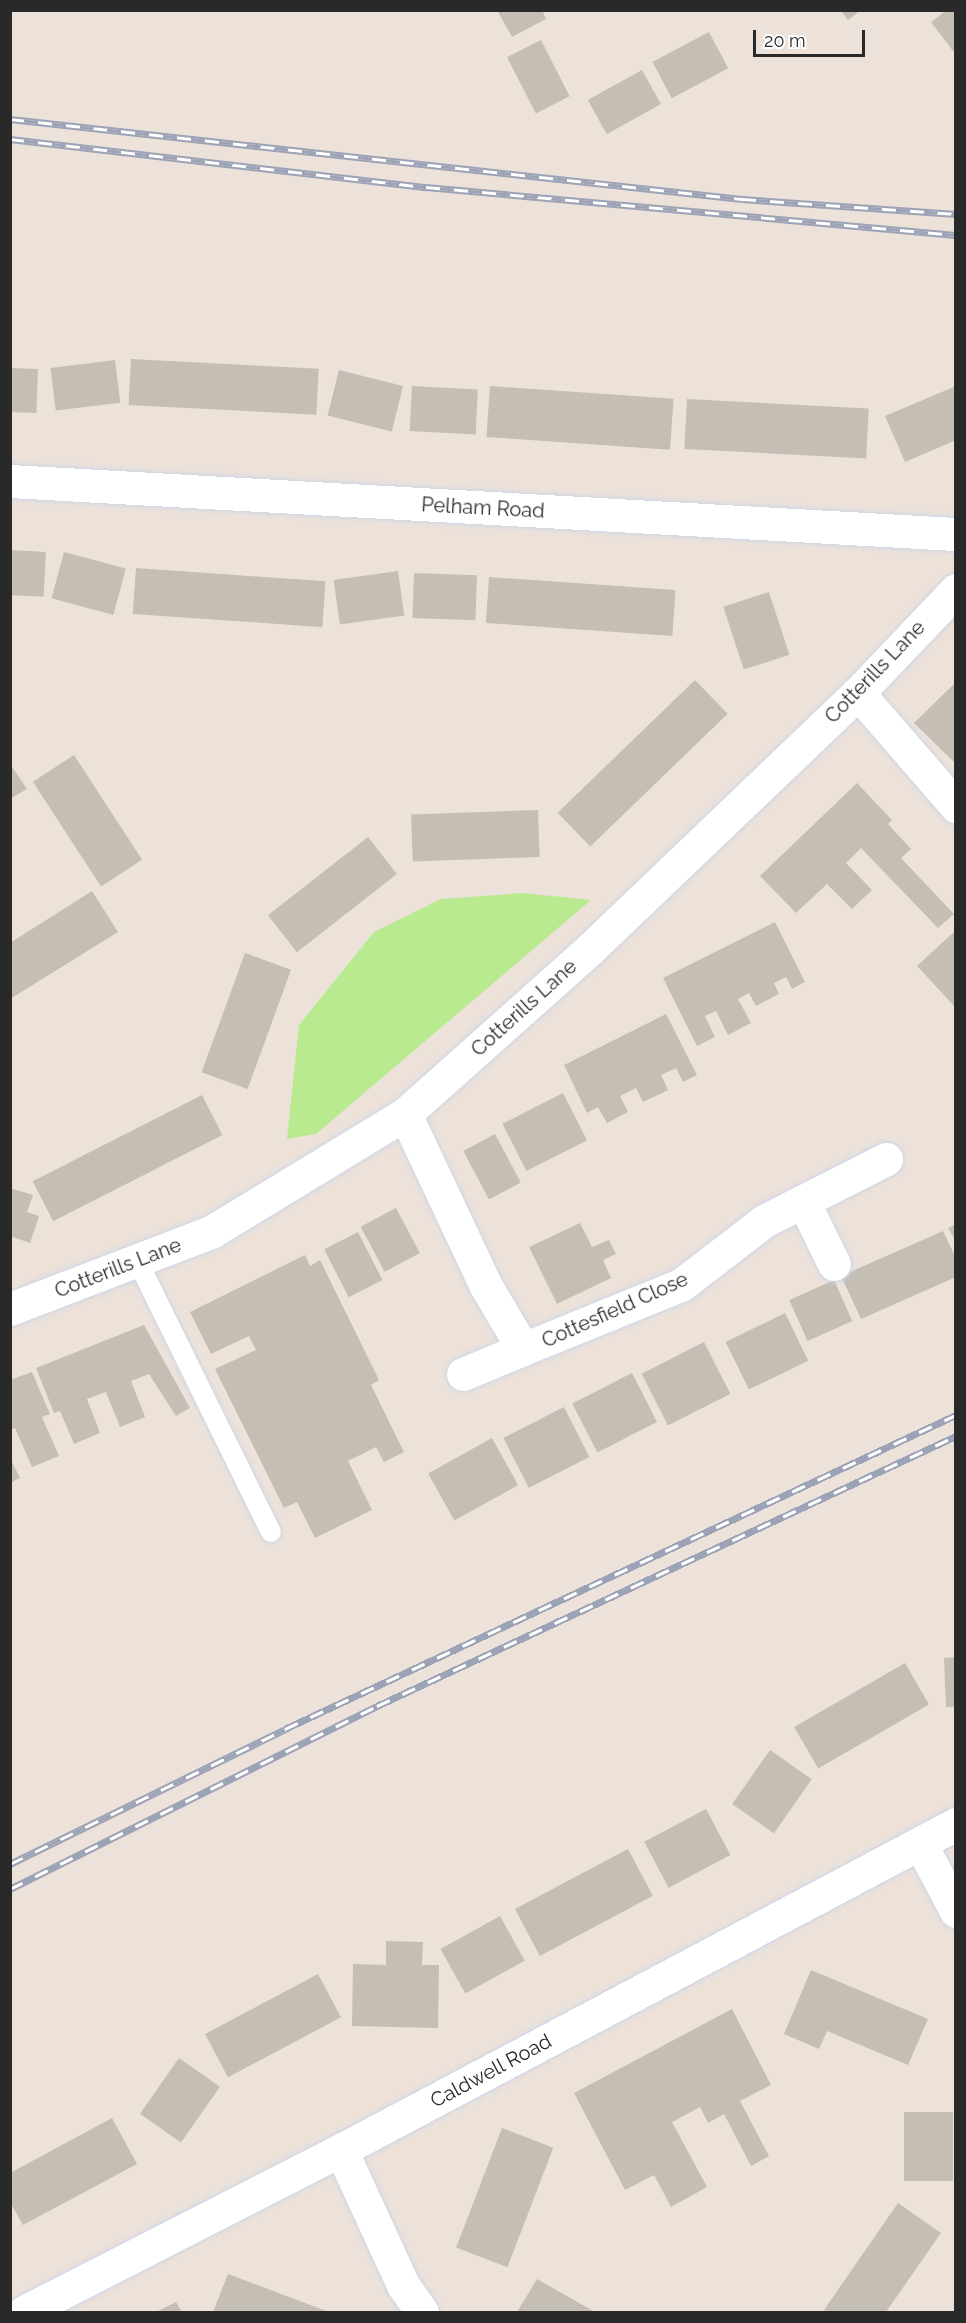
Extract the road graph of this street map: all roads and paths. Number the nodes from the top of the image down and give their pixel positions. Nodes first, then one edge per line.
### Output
1 (10, 481) edge
2 (956, 534) edge
3 (956, 590) edge
4 (858, 693) junction
5 (956, 806) edge
6 (405, 1114) junction
7 (886, 1159) dead end
8 (803, 1201) junction
9 (137, 1260) junction
10 (834, 1264) dead end
11 (10, 1309) edge
12 (523, 1349) junction
13 (463, 1374) dead end
14 (271, 1532) dead end
15 (956, 1824) edge
16 (920, 1843) junction
17 (956, 1911) edge
18 (341, 2150) junction
19 (24, 2313) edge
20 (422, 2313) edge

1 - 2 street, Pelham Road
3 - 4 street, Cotterills Lane
4 - 5 street
4 - 6 street, Cotterills Lane
6 - 9 street, Cotterills Lane
6 - 12 street, Cottesfield Close
7 - 8 street, Cottesfield Close
8 - 10 street
8 - 12 street, Cottesfield Close
9 - 11 street, Cotterills Lane
9 - 14 lane
12 - 13 street
15 - 16 street, Caldwell Road
16 - 17 street
16 - 18 street, Caldwell Road
18 - 19 street, Caldwell Road
18 - 20 street

